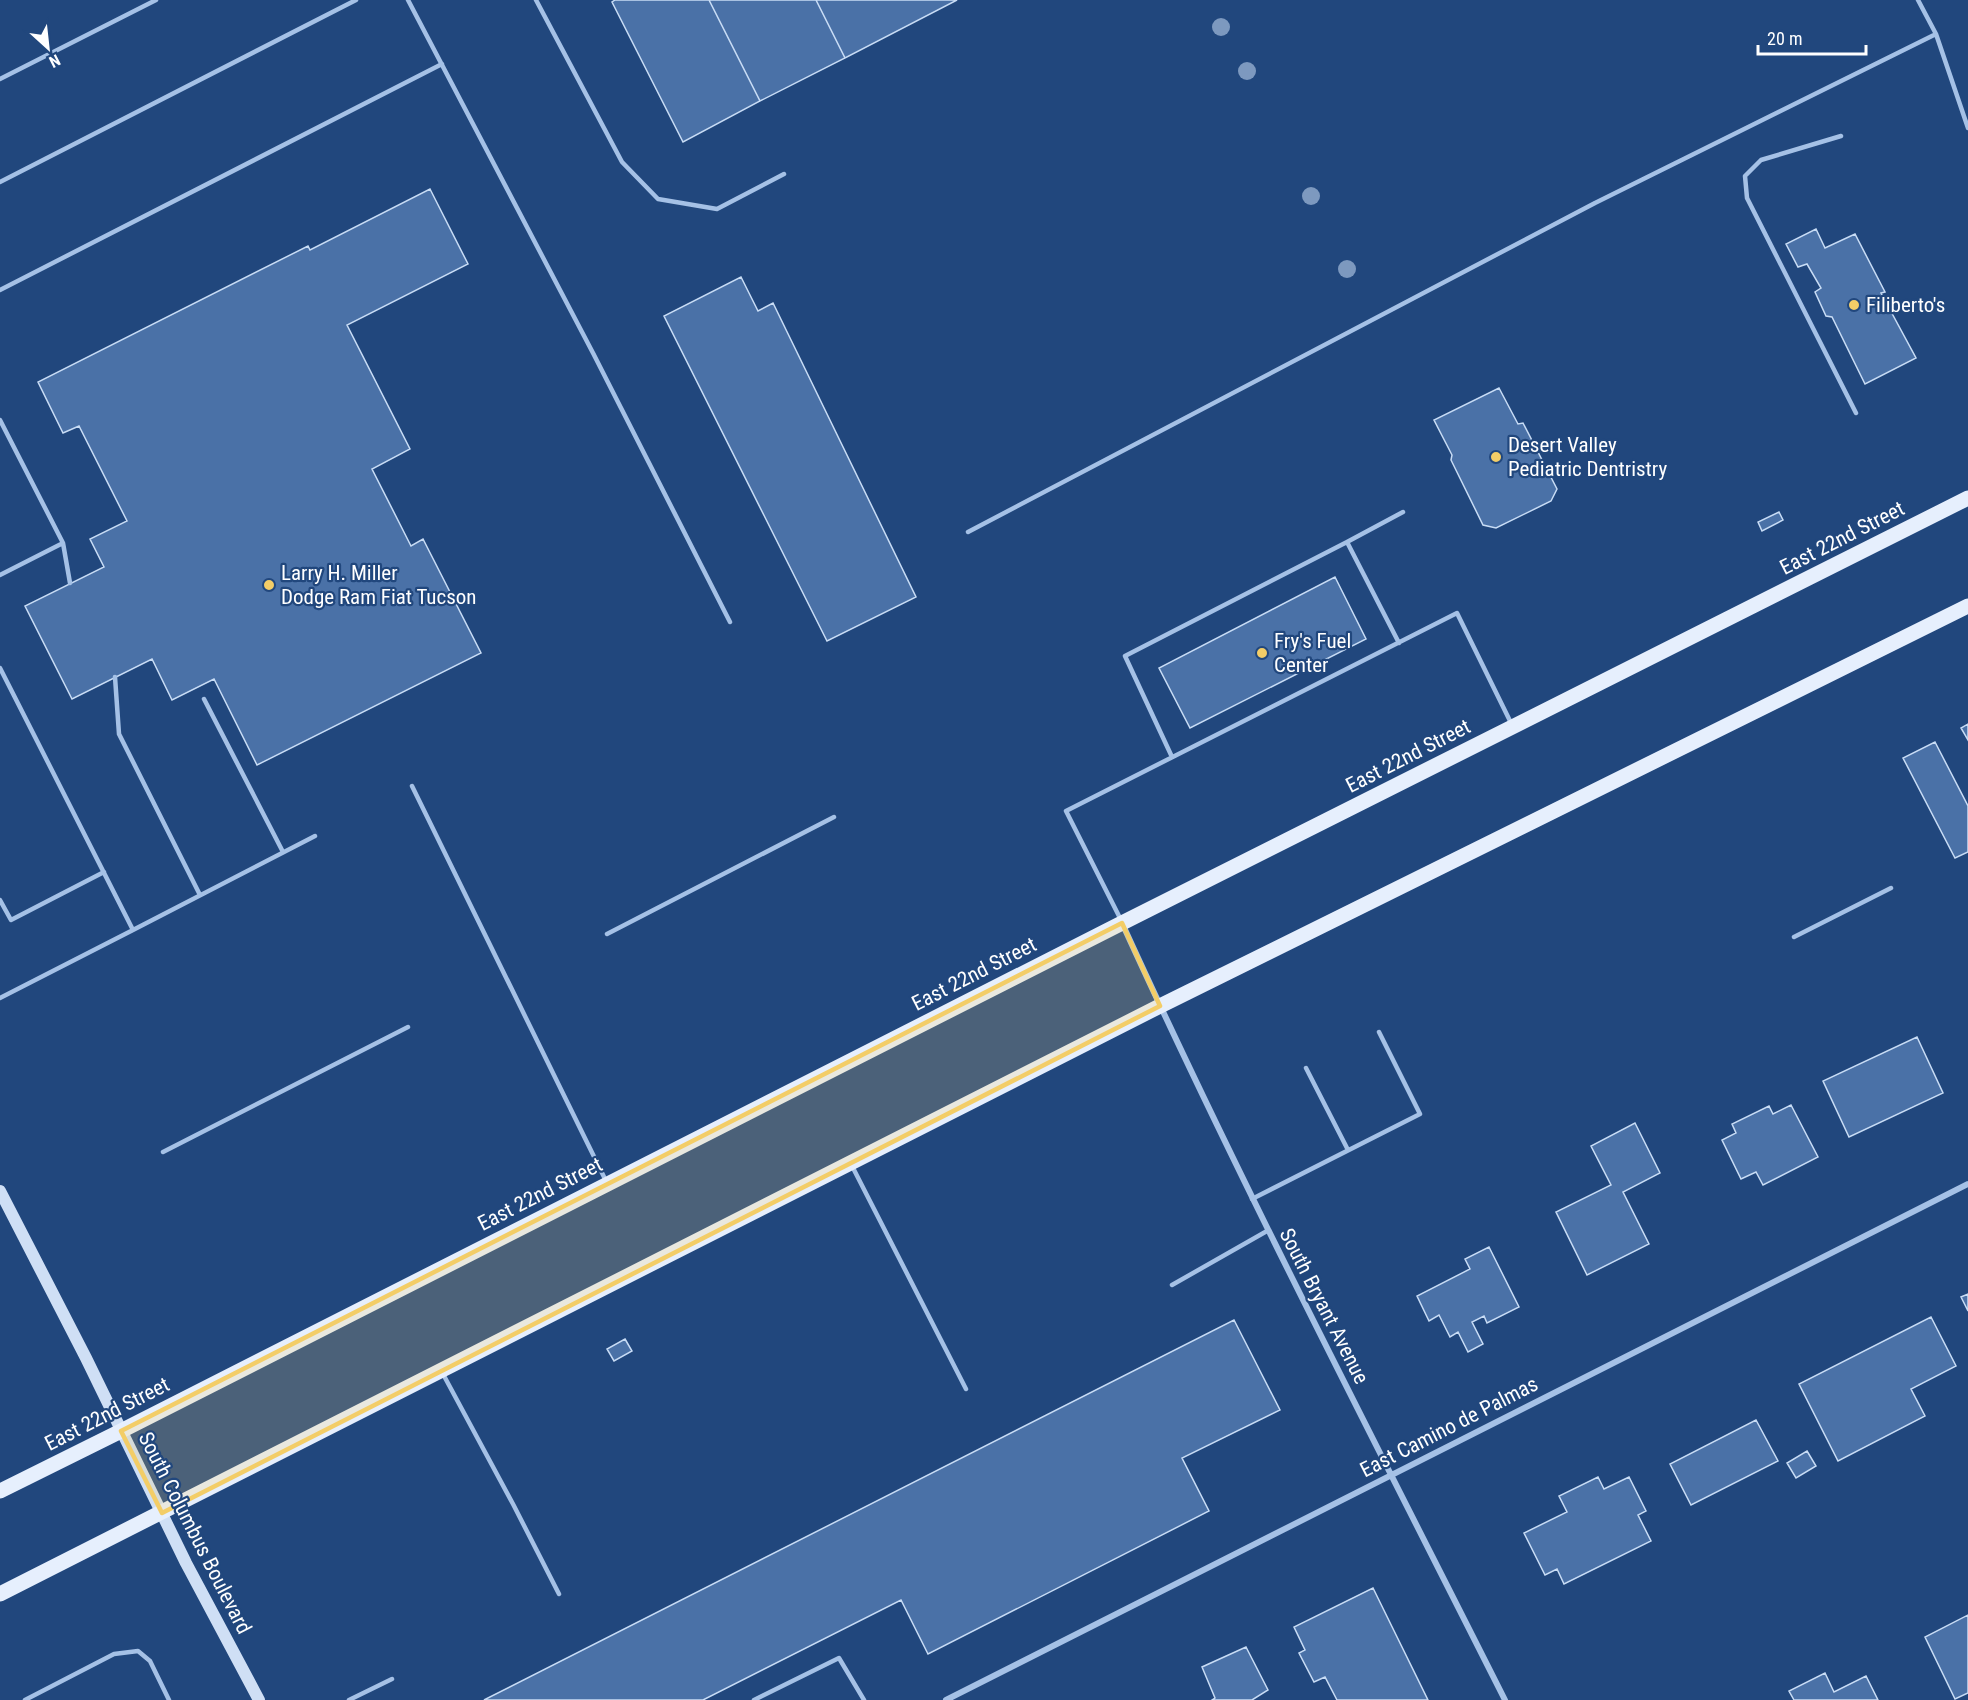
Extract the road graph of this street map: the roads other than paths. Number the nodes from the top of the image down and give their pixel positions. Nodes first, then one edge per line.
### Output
1 (156, 0) edge
2 (356, 0) edge
3 (408, 0) edge
4 (536, 0) edge
5 (1918, 0) edge
6 (1936, 34) junction
7 (442, 64) junction
8 (0, 79) edge
9 (1968, 128) edge
10 (1841, 136) dead end
11 (784, 174) dead end
12 (0, 182) edge
13 (0, 290) edge
14 (1856, 413) dead end
15 (0, 420) edge
16 (3, 432) edge
17 (1968, 498) edge
18 (1403, 512) dead end
19 (968, 532) dead end
20 (1347, 542) junction
21 (63, 543) junction
22 (0, 574) edge
23 (70, 584) dead end
24 (1968, 606) edge
25 (730, 622) dead end
26 (1399, 643) junction
27 (0, 668) edge
28 (115, 677) dead end
29 (204, 699) dead end
30 (1513, 727) junction
31 (1172, 757) junction
32 (412, 786) dead end
33 (834, 818) dead end
34 (315, 836) dead end
35 (283, 852) junction
36 (104, 872) junction
37 (1891, 888) dead end
38 (200, 895) junction
39 (0, 900) edge
40 (1122, 923) junction
41 (133, 930) junction
42 (607, 934) dead end
43 (1794, 938) dead end
44 (0, 998) edge
45 (1160, 1006) junction
46 (408, 1027) dead end
47 (1379, 1032) dead end
48 (1306, 1068) dead end
49 (1348, 1150) junction
50 (163, 1152) dead end
51 (851, 1164) junction
52 (607, 1184) junction
53 (1968, 1184) edge
54 (0, 1191) edge
55 (1252, 1199) junction
56 (1267, 1231) junction
57 (1172, 1285) dead end
58 (441, 1371) junction
59 (966, 1389) dead end
60 (121, 1431) junction
61 (1391, 1474) junction
62 (0, 1491) edge
63 (162, 1513) junction
64 (0, 1594) edge
65 (559, 1594) dead end
66 (392, 1679) dead end
67 (25, 1700) edge
68 (169, 1700) edge
69 (259, 1700) edge
70 (349, 1700) edge
71 (754, 1700) edge
72 (864, 1700) edge
73 (946, 1700) edge
74 (1505, 1700) edge

1 - 8 lane
2 - 12 lane
3 - 7 lane
4 - 11 lane
5 - 6 lane
6 - 9 lane
6 - 19 lane
7 - 13 lane
7 - 25 lane
10 - 14 lane
15 - 16 lane
16 - 21 lane
17 - 30 main road, East 22nd Street
18 - 20 lane
20 - 26 lane
20 - 31 lane
21 - 22 lane
21 - 23 lane
24 - 45 main road
26 - 30 lane
26 - 31 lane
27 - 36 lane
28 - 38 lane
29 - 35 lane
30 - 40 main road, East 22nd Street
31 - 40 lane
32 - 52 lane
33 - 42 lane
34 - 35 lane
35 - 38 lane
36 - 39 lane
36 - 41 lane
37 - 43 lane
38 - 41 lane
40 - 45 street, South Bryant Avenue
40 - 52 main road, East 22nd Street
41 - 44 lane
45 - 51 main road
45 - 55 street, South Bryant Avenue
46 - 50 lane
47 - 49 lane
48 - 49 lane
49 - 55 lane
51 - 58 main road
51 - 59 lane
52 - 60 main road, East 22nd Street
53 - 61 street, East Camino de Palmas
54 - 60 street, South Columbus Boulevard
55 - 56 street, South Bryant Avenue
56 - 57 lane
56 - 61 street, South Bryant Avenue
58 - 63 main road
58 - 65 lane
60 - 62 main road, East 22nd Street
60 - 63 street, South Columbus Boulevard
61 - 73 street, East Camino de Palmas
61 - 74 street, South Bryant Avenue
63 - 64 main road
63 - 69 street, South Columbus Boulevard
66 - 70 lane
67 - 68 lane
71 - 72 lane

